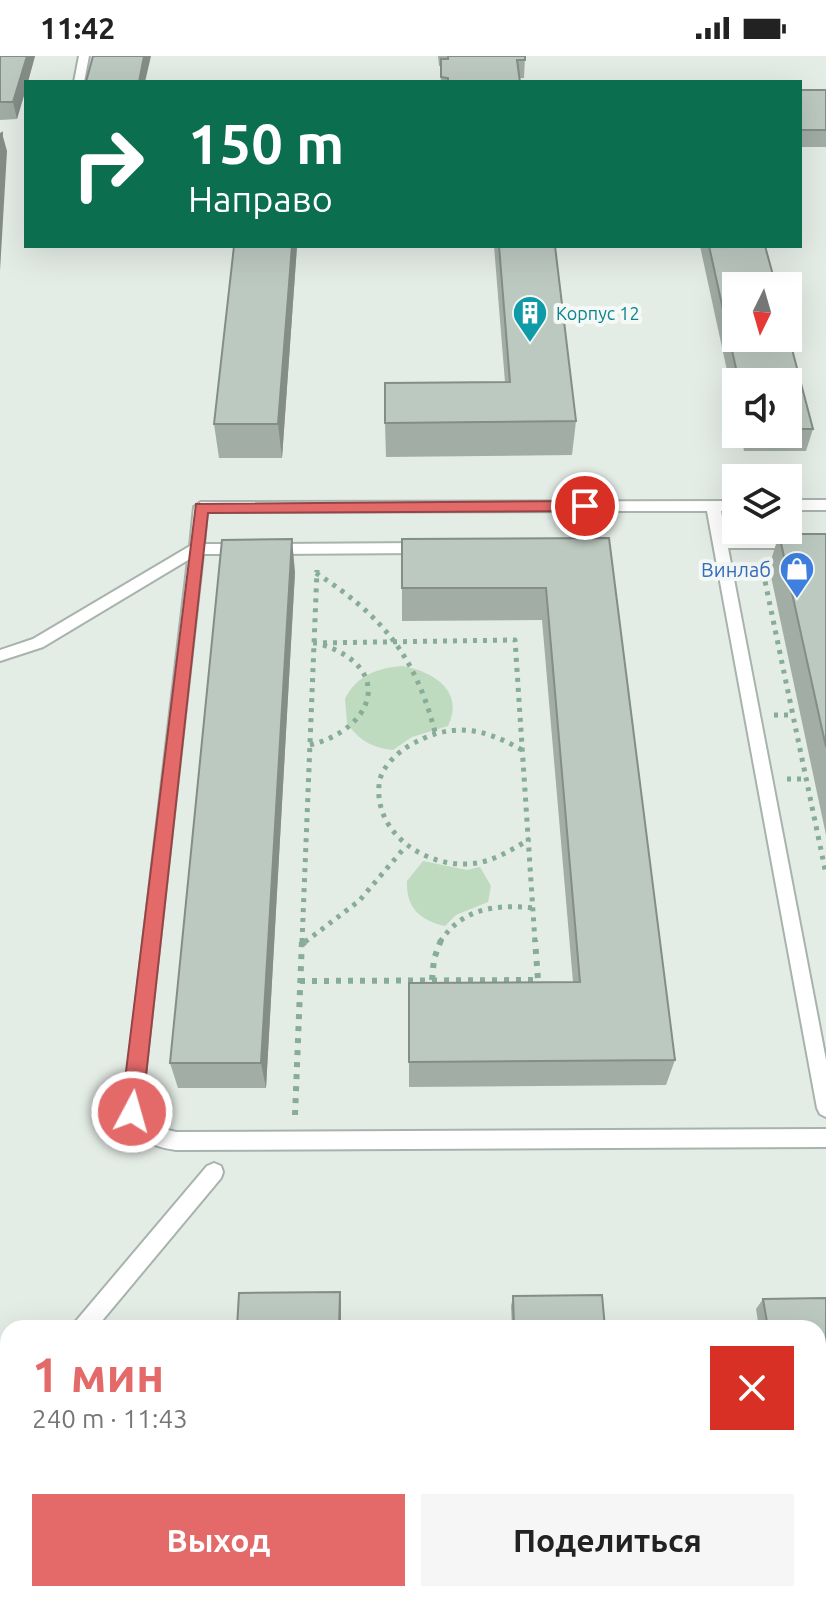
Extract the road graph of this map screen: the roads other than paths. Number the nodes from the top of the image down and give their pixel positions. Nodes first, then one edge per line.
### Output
1 (84, 56) edge
2 (79, 80) edge
3 (802, 505) edge
4 (826, 505) edge
5 (585, 506) junction
6 (713, 506) junction
7 (722, 506) edge
8 (720, 543) junction
9 (826, 543) edge
10 (559, 547) edge
11 (438, 548) edge
12 (196, 549) junction
13 (0, 656) edge
14 (826, 1108) edge
15 (826, 1138) edge
16 (214, 1172) dead end
17 (90, 1320) edge

1 - 2 lane
3 - 4 lane
5 - 6 lane
5 - 10 lane
5 - 12 lane
6 - 7 lane
6 - 8 lane
8 - 9 lane
8 - 14 lane
11 - 12 lane
12 - 13 lane
12 - 15 lane
16 - 17 lane

